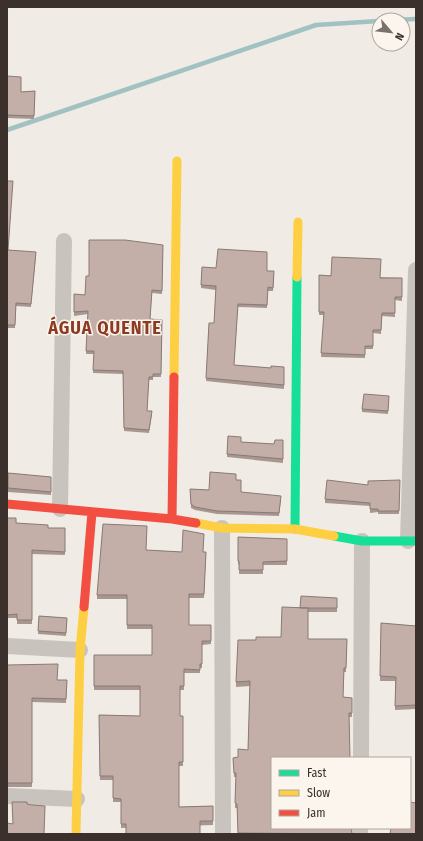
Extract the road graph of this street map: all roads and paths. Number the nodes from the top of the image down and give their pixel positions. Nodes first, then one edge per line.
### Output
1 (177, 161) dead end
2 (298, 222) dead end
3 (64, 242) dead end
4 (416, 270) edge
5 (7, 504) edge
6 (60, 509) junction
7 (92, 512) junction
8 (172, 519) junction
9 (222, 528) junction
10 (295, 530) junction
11 (362, 541) junction
12 (412, 541) edge
13 (7, 646) edge
14 (80, 650) junction
15 (360, 757) edge
16 (7, 796) edge
17 (77, 799) junction
18 (76, 834) edge
19 (223, 834) edge

1 - 8 street
2 - 10 street
3 - 6 street
4 - 12 street
5 - 6 street
6 - 7 street
7 - 8 street
7 - 14 street
8 - 9 street
9 - 10 street
9 - 19 street
10 - 11 street
11 - 12 street
11 - 15 street
13 - 14 street
14 - 17 street
16 - 17 street
17 - 18 street

